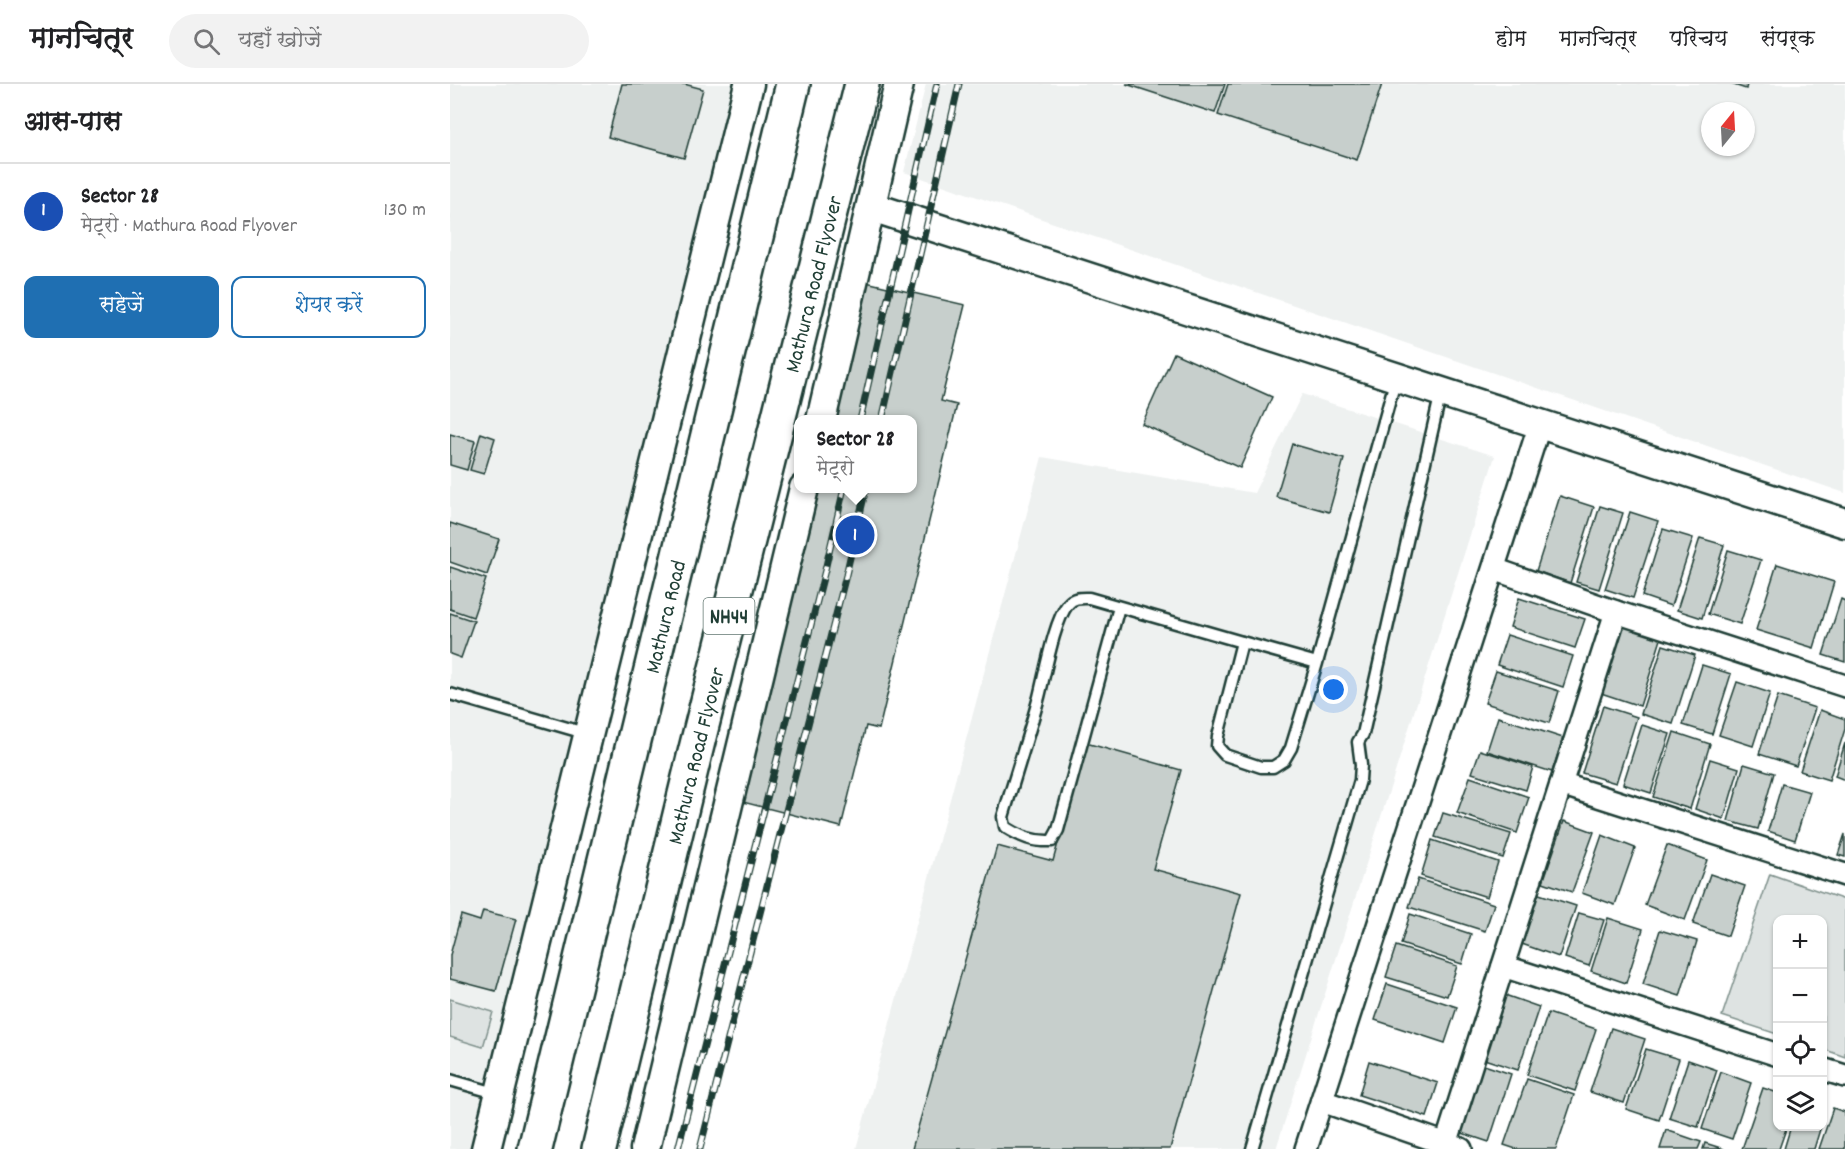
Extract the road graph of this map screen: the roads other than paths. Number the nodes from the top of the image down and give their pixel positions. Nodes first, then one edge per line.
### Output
1 (749, 84) edge
2 (794, 84) edge
3 (862, 84) edge
4 (899, 84) edge
5 (872, 207) junction
6 (1396, 377) junction
7 (1442, 392) junction
8 (821, 415) edge
9 (1540, 424) junction
10 (803, 493) edge
11 (1845, 523) edge
12 (1494, 569) junction
13 (1119, 607) junction
14 (1616, 612) junction
15 (1242, 642) junction
16 (1317, 663) junction
17 (1845, 686) edge
18 (450, 694) edge
19 (588, 734) junction
20 (1562, 784) junction
21 (1845, 875) edge
22 (1503, 966) junction
23 (1773, 1053) edge
24 (1827, 1071) edge
25 (1845, 1076) edge
26 (450, 1080) edge
27 (500, 1094) junction
28 (1322, 1101) junction
29 (1454, 1147) edge
30 (486, 1149) edge
31 (535, 1149) edge
32 (599, 1149) edge
33 (645, 1149) edge
34 (1252, 1149) edge
35 (1306, 1149) edge

1 - 19 main road
2 - 31 highway, Mathura Road
3 - 32 highway, Mathura Road Flyover / NH44
4 - 5 main road
5 - 6 main road
5 - 8 main road
6 - 7 main road
6 - 16 lane
7 - 9 main road
7 - 34 lane
9 - 11 main road
9 - 12 street
10 - 33 main road
12 - 14 street
12 - 28 street
13 - 13 lane
13 - 15 lane
14 - 17 street
14 - 20 street
15 - 16 lane
15 - 16 lane
18 - 19 lane
19 - 27 main road
20 - 21 street
20 - 22 street
22 - 23 street
22 - 29 street
24 - 25 street
26 - 27 lane
27 - 30 main road
28 - 29 street
28 - 35 street

